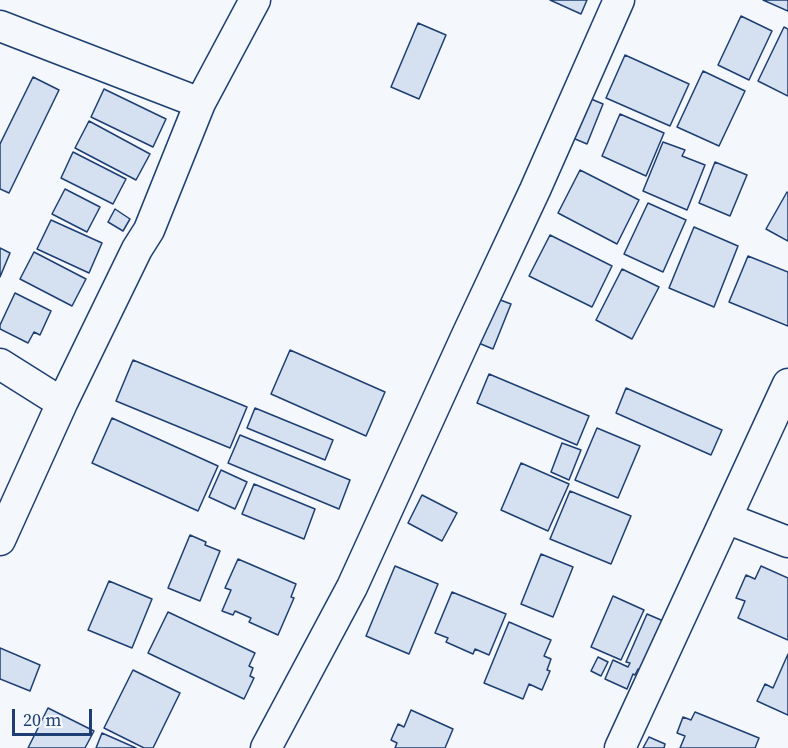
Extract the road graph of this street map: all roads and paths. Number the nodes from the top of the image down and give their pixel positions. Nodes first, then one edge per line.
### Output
1 (255, 0) edge
2 (619, 0) edge
3 (0, 26) edge
4 (200, 103) junction
5 (0, 364) edge
6 (788, 384) edge
7 (62, 403) junction
8 (726, 518) junction
9 (0, 540) edge
10 (788, 542) edge
11 (266, 748) edge
12 (620, 748) edge

1 - 4 street
2 - 11 street
3 - 4 street
4 - 7 street
5 - 7 street
6 - 8 street
7 - 9 street
8 - 10 street
8 - 12 street

